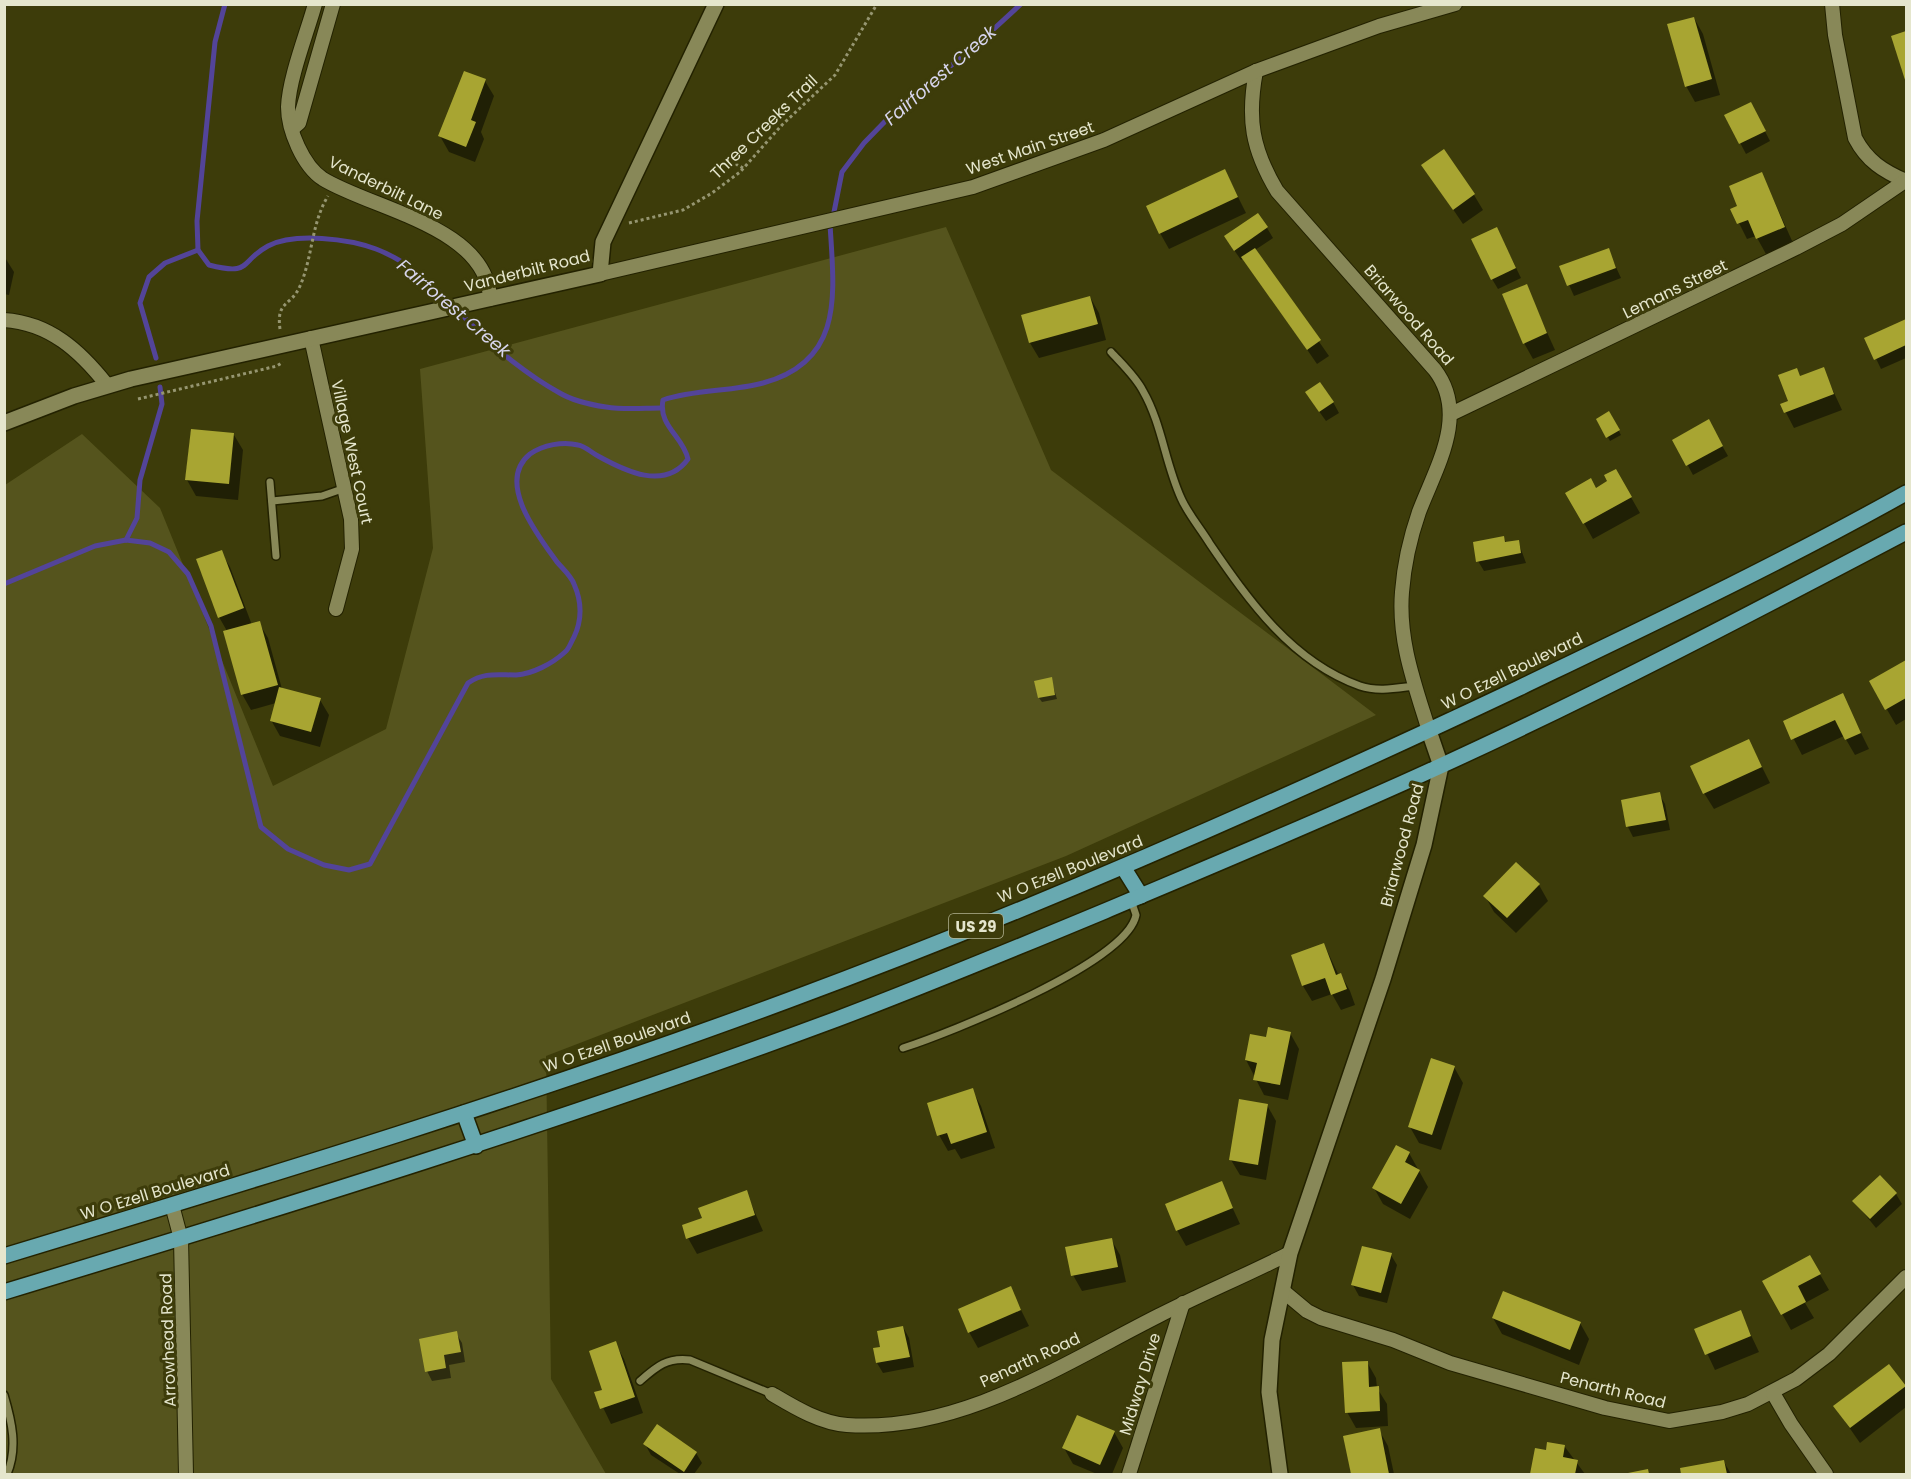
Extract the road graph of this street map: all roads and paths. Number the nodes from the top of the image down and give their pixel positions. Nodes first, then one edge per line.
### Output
1 (315, 4) edge
2 (333, 4) edge
3 (716, 4) edge
4 (877, 4) edge
5 (1455, 4) edge
6 (1832, 4) edge
7 (1256, 71) junction
8 (292, 129) junction
9 (730, 161) dead end
10 (743, 168) junction
11 (1906, 181) edge
12 (336, 184) junction
13 (603, 242) junction
14 (600, 274) junction
15 (488, 300) junction
16 (4, 320) edge
17 (280, 331) dead end
18 (311, 338) junction
19 (1111, 352) dead end
20 (286, 355) dead end
21 (107, 385) junction
22 (138, 399) dead end
23 (1451, 414) junction
24 (4, 423) edge
25 (270, 482) dead end
26 (345, 488) junction
27 (1906, 493) edge
28 (272, 501) junction
29 (1906, 532) edge
30 (276, 556) dead end
31 (336, 609) dead end
32 (1415, 686) junction
33 (1430, 731) junction
34 (1441, 766) junction
35 (1123, 867) junction
36 (1136, 898) junction
37 (903, 1048) dead end
38 (464, 1113) junction
39 (476, 1146) junction
40 (172, 1205) junction
41 (181, 1239) junction
42 (1290, 1253) junction
43 (4, 1256) edge
44 (1906, 1277) edge
45 (1283, 1291) junction
46 (4, 1292) edge
47 (1182, 1303) junction
48 (640, 1382) dead end
49 (1773, 1393) junction
50 (772, 1394) joint
51 (4, 1395) edge
52 (8, 1474) edge
53 (186, 1474) edge
54 (1129, 1474) edge
55 (1280, 1474) edge
56 (1826, 1474) edge

1 - 8 street, Vanderbilt Lane
2 - 8 street
3 - 13 street, Vanderbilt Road
4 - 10 path, Three Creeks Trail
5 - 7 street, West Main Street
6 - 11 street
7 - 14 street, West Main Street
7 - 23 street, Briarwood Road
8 - 12 street, Vanderbilt Lane
9 - 10 path
10 - 13 path, Three Creeks Trail
11 - 23 street, Lemans Street
12 - 15 street, Vanderbilt Lane
12 - 17 path
13 - 14 street, Vanderbilt Road
14 - 15 street, Vanderbilt Road
15 - 18 street, Vanderbilt Road
16 - 21 street
18 - 21 street, Vanderbilt Road
18 - 26 street, Village West Court
19 - 32 lane
20 - 22 path
21 - 24 street, Vanderbilt Road
23 - 32 street, Briarwood Road
25 - 28 lane
26 - 28 lane
26 - 31 street, Village West Court
27 - 33 main road, W O Ezell Boulevard / US 29
28 - 30 lane
29 - 34 main road, US 29
32 - 33 street, Briarwood Road
33 - 34 street, Briarwood Road
33 - 35 main road, W O Ezell Boulevard / US 29
34 - 36 main road, US 29
34 - 42 street, Briarwood Road
35 - 36 main road
35 - 38 main road, W O Ezell Boulevard / US 29
36 - 37 lane
36 - 39 main road, US 29
38 - 39 main road
38 - 40 main road, W O Ezell Boulevard / US 29
39 - 41 main road, US 29
40 - 41 street, Arrowhead Road
40 - 43 main road, W O Ezell Boulevard / US 29
41 - 46 main road, US 29
41 - 53 street, Arrowhead Road
42 - 45 street, Briarwood Road
42 - 47 street, Penarth Road
44 - 49 street, Penarth Road
45 - 49 street, Penarth Road
45 - 55 street, Briarwood Road
47 - 50 street, Penarth Road
47 - 54 street, Midway Drive
48 - 50 lane
49 - 56 street
51 - 52 lane

